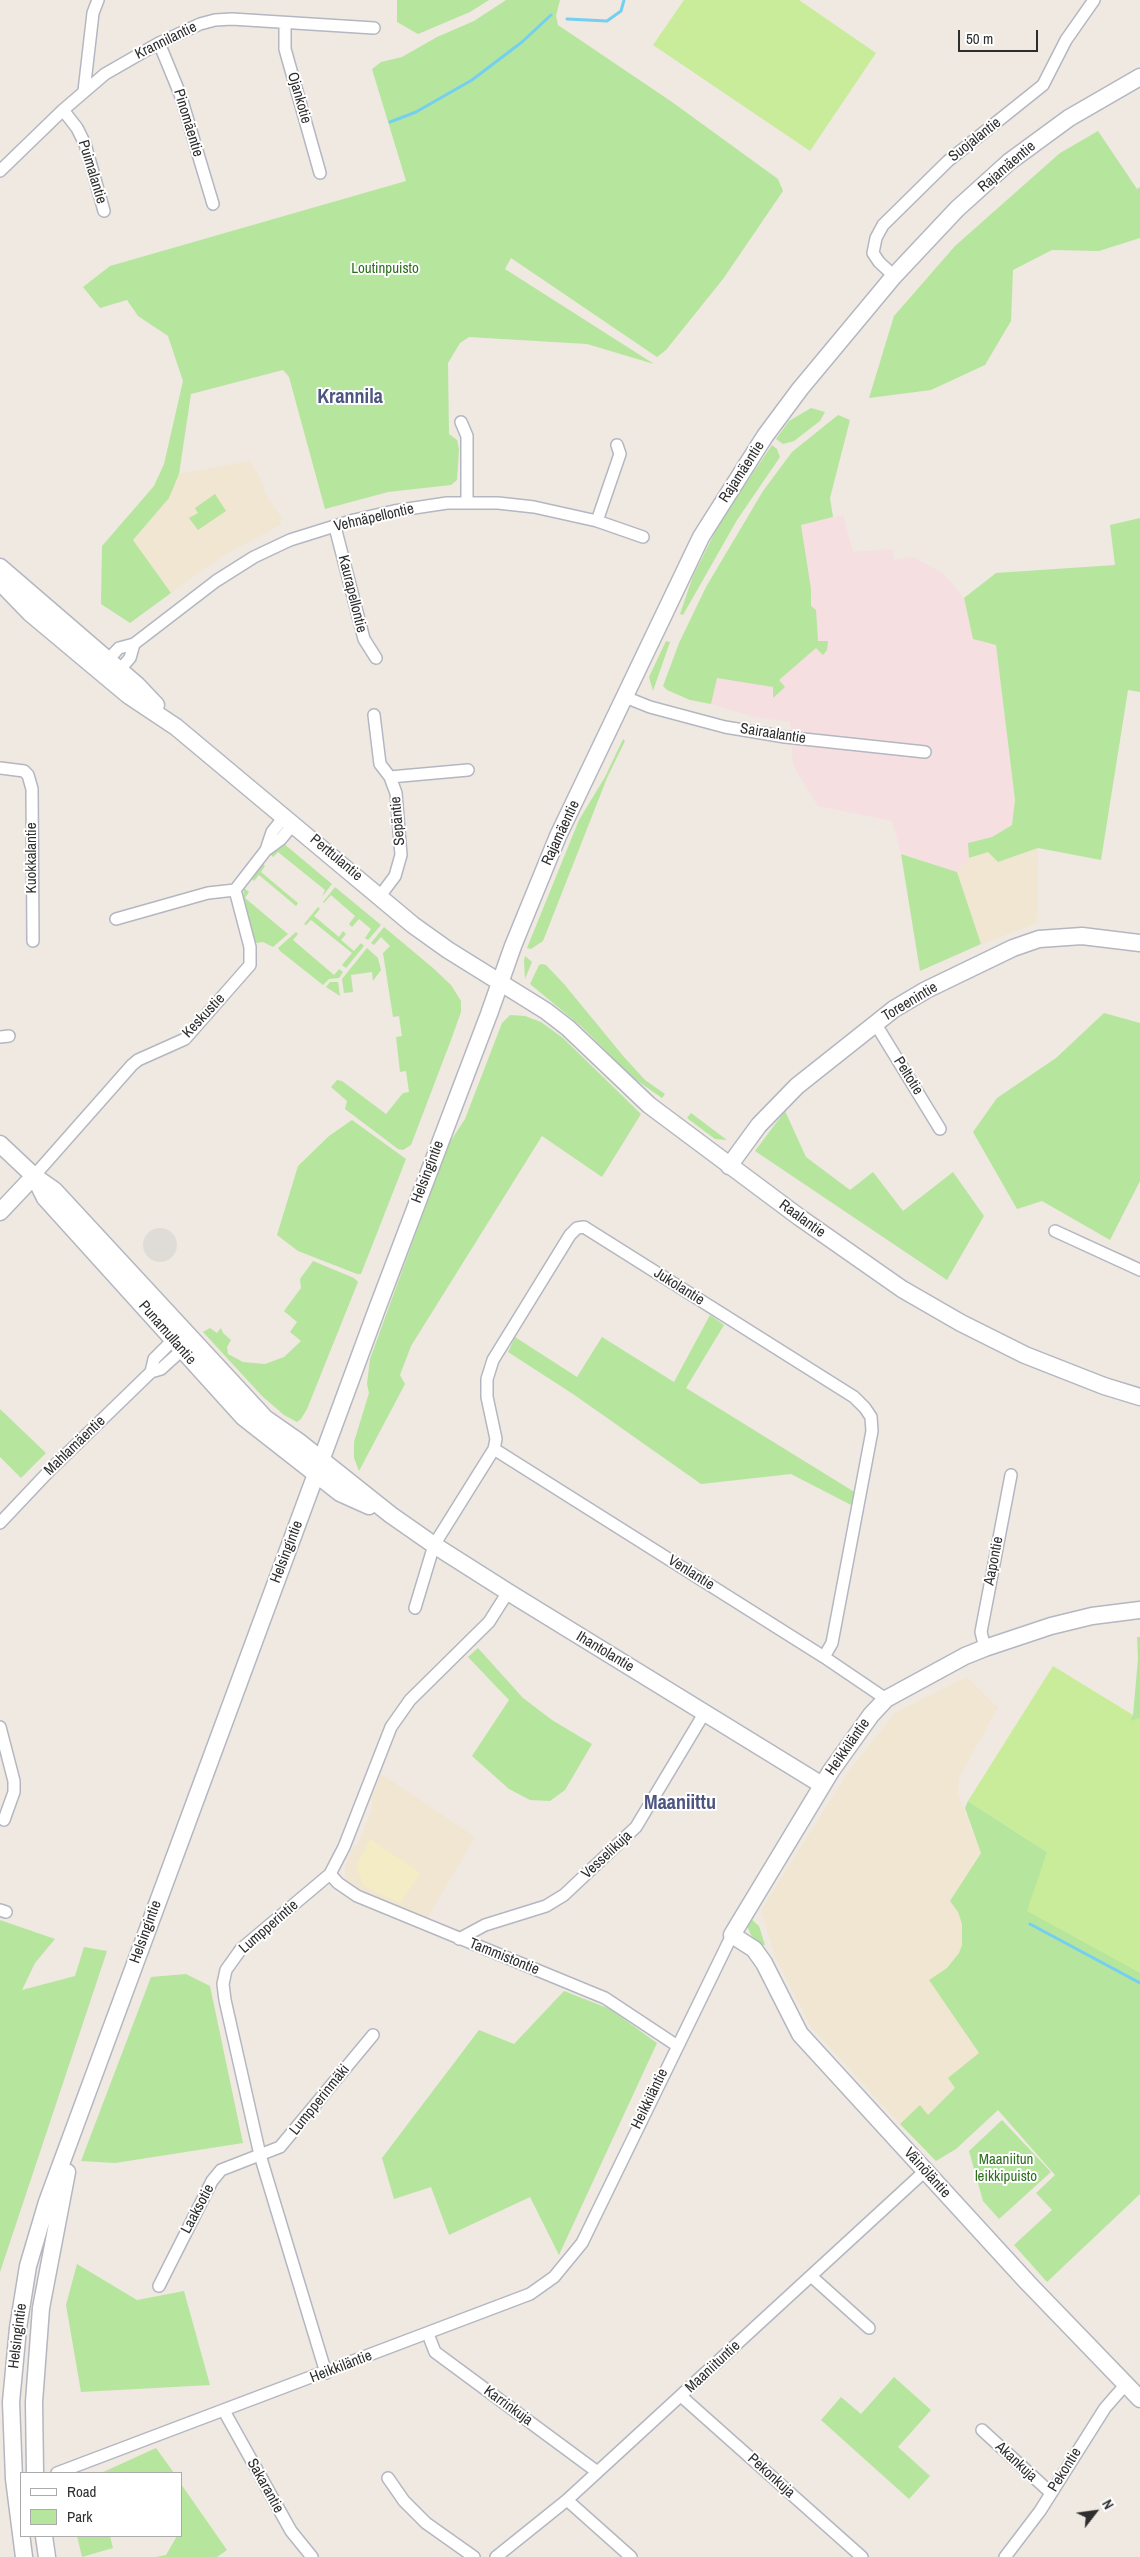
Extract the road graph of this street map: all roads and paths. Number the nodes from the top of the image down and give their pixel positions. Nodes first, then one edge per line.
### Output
1 (98, 0) edge
2 (1094, 0) edge
3 (285, 23) junction
4 (374, 28) dead end
5 (159, 42) junction
6 (1140, 77) edge
7 (84, 91) junction
8 (62, 110) junction
9 (0, 171) edge
10 (320, 173) dead end
11 (213, 204) dead end
12 (104, 211) dead end
13 (894, 276) junction
14 (461, 422) dead end
15 (617, 445) dead end
16 (467, 502) junction
17 (597, 521) junction
18 (335, 527) junction
19 (643, 537) dead end
20 (0, 567) edge
21 (0, 582) edge
22 (376, 658) dead end
23 (109, 670) junction
24 (625, 697) junction
25 (374, 715) dead end
26 (925, 752) dead end
27 (0, 768) edge
28 (468, 770) dead end
29 (390, 777) junction
30 (290, 820) junction
31 (235, 890) junction
32 (380, 896) junction
33 (116, 919) dead end
34 (33, 941) dead end
35 (1140, 943) edge
36 (500, 982) junction
37 (875, 1023) junction
38 (940, 1128) dead end
39 (0, 1144) edge
40 (729, 1166) junction
41 (34, 1176) junction
42 (0, 1212) edge
43 (1055, 1231) dead end
44 (1140, 1270) edge
45 (179, 1340) junction
46 (1140, 1397) edge
47 (494, 1448) junction
48 (319, 1467) junction
49 (1011, 1475) dead end
50 (0, 1523) edge
51 (434, 1545) junction
52 (508, 1592) junction
53 (415, 1608) dead end
54 (1140, 1610) edge
55 (985, 1648) junction
56 (824, 1656) junction
57 (886, 1699) junction
58 (705, 1712) junction
59 (0, 1727) edge
60 (822, 1785) junction
61 (4, 1820) dead end
62 (330, 1874) junction
63 (732, 1935) junction
64 (459, 1940) junction
65 (374, 2035) dead end
66 (676, 2045) junction
67 (77, 2123) junction
68 (260, 2154) junction
69 (925, 2171) junction
70 (812, 2276) junction
71 (159, 2286) dead end
72 (869, 2328) dead end
73 (428, 2334) junction
74 (326, 2373) junction
75 (1126, 2384) junction
76 (681, 2396) junction
77 (1140, 2399) edge
78 (224, 2411) junction
79 (982, 2430) dead end
80 (596, 2471) junction
81 (35, 2472) edge
82 (60, 2472) edge
83 (388, 2478) dead end
84 (12, 2479) edge
85 (1051, 2493) junction
86 (567, 2500) junction
87 (20, 2531) edge
88 (21, 2537) edge
89 (44, 2537) edge
90 (24, 2557) edge
91 (47, 2557) edge
92 (312, 2557) edge
93 (474, 2557) edge
94 (496, 2557) edge
95 (631, 2557) edge
96 (862, 2557) edge
97 (1004, 2557) edge

1 - 7 street
2 - 13 street, Suojalantie
3 - 4 street, Krannilantie
3 - 5 street, Krannilantie
3 - 10 street, Ojankotie
5 - 7 street, Krannilantie
5 - 11 street, Pinomäentie
6 - 13 street, Rajamäentie
7 - 8 street, Krannilantie
8 - 9 street, Krannilantie
8 - 12 street, Puimalantie
13 - 24 street, Rajamäentie
14 - 16 street
15 - 17 street
16 - 17 street, Vehnäpellontie
16 - 18 street, Vehnäpellontie
17 - 19 street, Vehnäpellontie
18 - 22 street, Kaurapellontie
18 - 23 street, Vehnäpellontie
20 - 23 street, Perttulantie
21 - 23 street, Perttulantie
23 - 30 street, Perttulantie
24 - 26 street, Sairaalantie
24 - 36 street, Rajamäentie
25 - 29 street, Sepäntie
27 - 34 street, Kuokkalantie
28 - 29 street
29 - 32 street, Sepäntie
30 - 31 street
30 - 32 street, Perttulantie
31 - 33 street
31 - 41 street, Keskustie
32 - 36 street, Perttulantie
35 - 37 street, Toreenintie
36 - 40 street, Raalantie
36 - 48 street, Helsingintie
37 - 38 street, Peltotie
37 - 40 street, Toreenintie
39 - 41 street, Punamullantie
40 - 46 street, Raalantie
41 - 42 street, Keskustie
41 - 45 street, Punamullantie
43 - 44 street
45 - 48 street, Punamullantie
45 - 50 street, Mahlamäentie
47 - 51 street
47 - 56 street, Venlantie
47 - 56 street, Jukolantie
48 - 51 street, Ihantolantie
48 - 67 street, Helsingintie
49 - 55 street, Aapontie
51 - 52 street, Ihantolantie
51 - 53 street
52 - 58 street, Ihantolantie
52 - 62 street, Lumpperintie
54 - 55 street, Heikkiläntie
55 - 57 street, Heikkiläntie
56 - 57 street, Venlantie
57 - 60 street, Heikkiläntie
58 - 60 street, Ihantolantie
58 - 64 street, Vesselikuja
59 - 61 street
60 - 63 street, Heikkiläntie
62 - 64 street, Tammistontie
62 - 68 street, Lumpperintie
63 - 66 street, Heikkiläntie
63 - 69 street, Väinöläntie
64 - 66 street, Tammistontie
65 - 68 street, Lumpperinmäki
66 - 73 street, Heikkiläntie
67 - 81 street, Helsingintie
67 - 84 street, Helsingintie
68 - 71 street, Laaksotie
68 - 74 street, Lumpperintie
69 - 70 street, Maaniituntie
69 - 75 street, Väinöläntie
70 - 72 street
70 - 76 street, Maaniituntie
73 - 74 street, Heikkiläntie
73 - 80 street, Karrinkuja
74 - 78 street, Heikkiläntie
75 - 77 street, Väinöläntie
75 - 85 street, Pekontie
76 - 80 street, Maaniituntie
76 - 96 street, Pekonkuja
78 - 82 street, Heikkiläntie
78 - 92 street, Sakarantie
79 - 85 street, Akankuja
80 - 86 street, Maaniituntie
83 - 93 street
84 - 87 street, Helsingintie
85 - 97 street, Pekontie
86 - 94 street, Maaniituntie
86 - 95 street
88 - 90 street, Helsingintie
89 - 91 street

